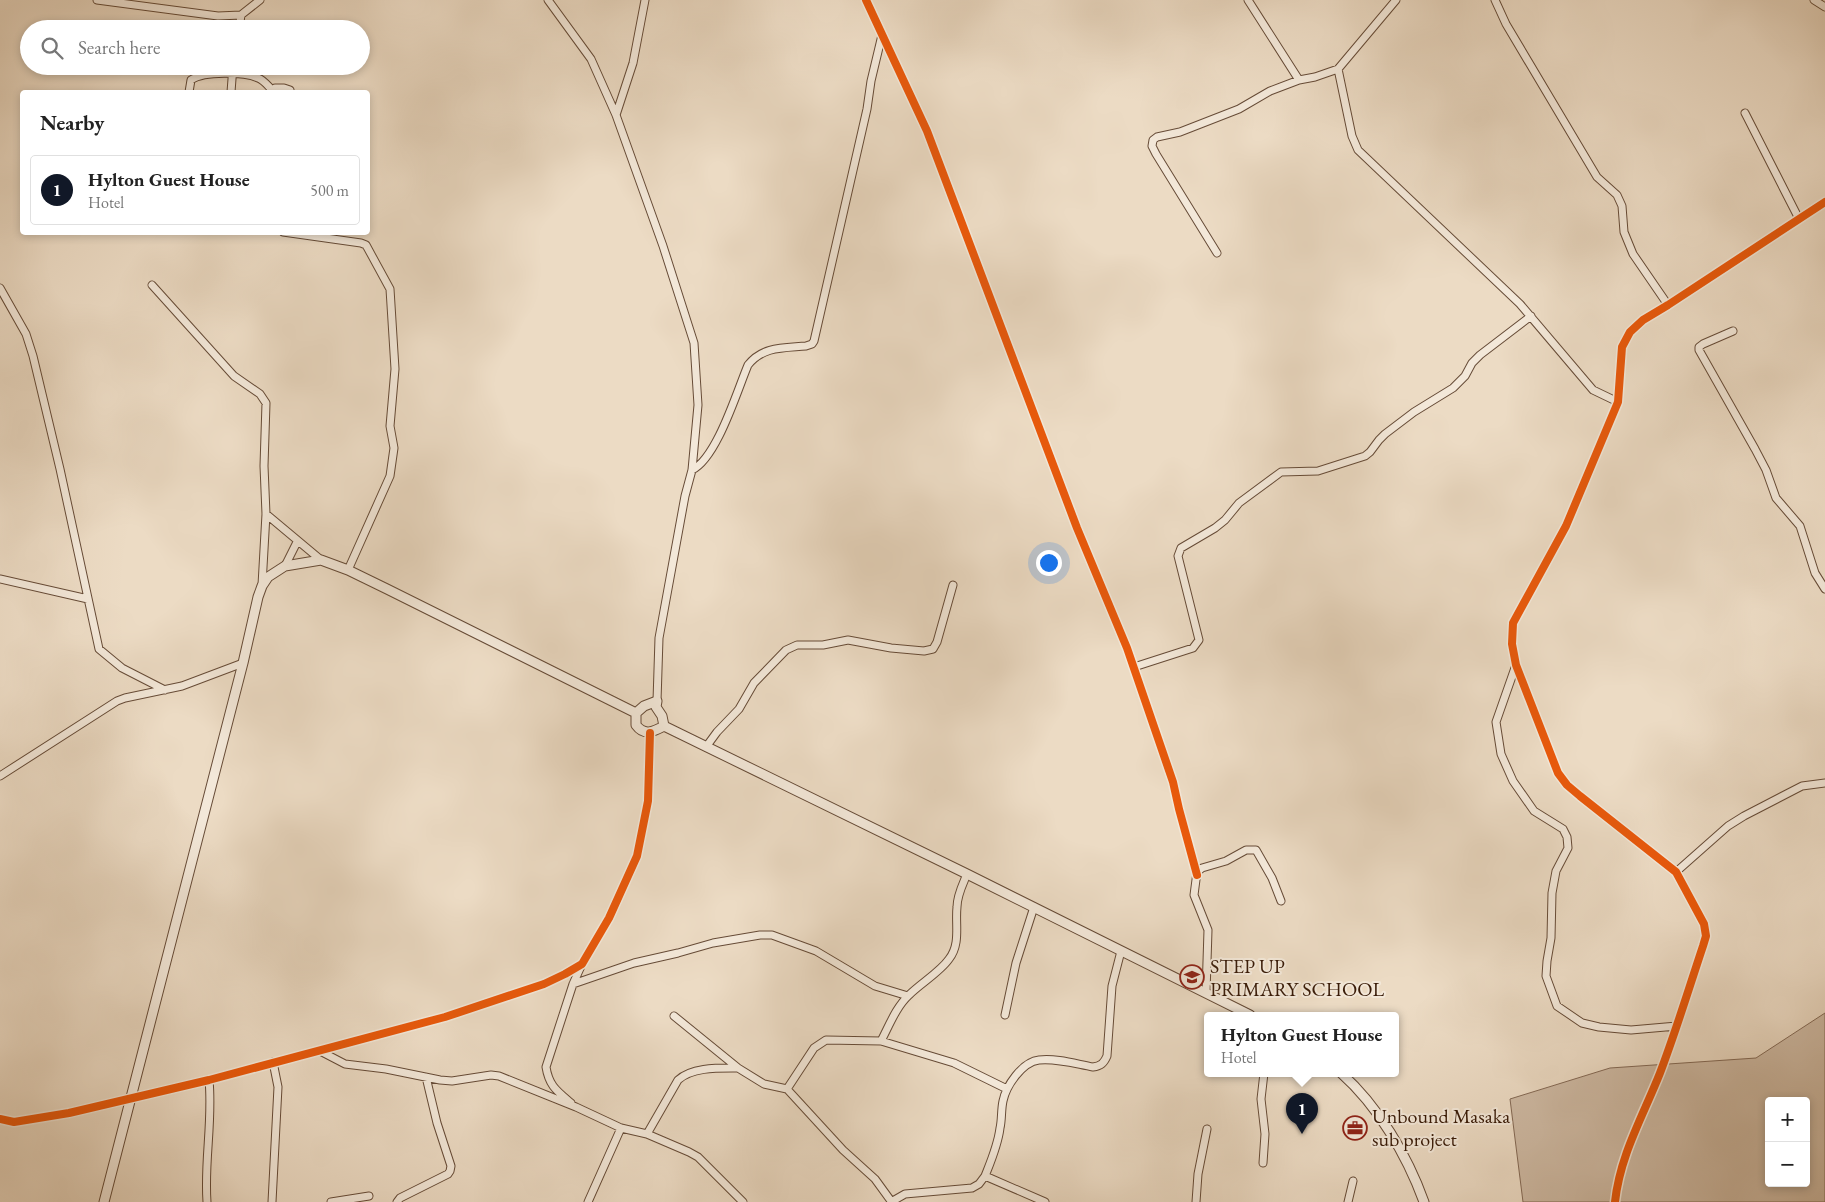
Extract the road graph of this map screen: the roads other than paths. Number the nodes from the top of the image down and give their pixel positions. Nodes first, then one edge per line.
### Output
1 (97, 0) edge
2 (260, 0) edge
3 (548, 0) edge
4 (645, 0) edge
5 (866, 0) edge
6 (1248, 0) edge
7 (1396, 0) edge
8 (1495, 0) edge
9 (1814, 0) edge
10 (1825, 7) edge
11 (241, 15) junction
12 (240, 20) edge
13 (882, 35) junction
14 (1338, 69) junction
15 (204, 75) edge
16 (232, 75) edge
17 (250, 75) edge
18 (1299, 80) junction
19 (188, 90) edge
20 (231, 90) edge
21 (270, 90) edge
22 (274, 90) edge
23 (290, 90) dead end
24 (1745, 114) dead end
25 (616, 115) junction
26 (1825, 202) edge
27 (1803, 217) junction
28 (302, 235) edge
29 (1217, 253) dead end
30 (152, 285) dead end
31 (0, 288) edge
32 (1668, 305) junction
33 (1531, 316) junction
34 (1733, 331) dead end
35 (1618, 402) junction
36 (692, 470) junction
37 (266, 514) junction
38 (297, 542) junction
39 (321, 560) junction
40 (285, 566) junction
41 (348, 570) junction
42 (0, 579) edge
43 (953, 585) dead end
44 (262, 586) junction
45 (1825, 589) edge
46 (88, 599) junction
47 (243, 662) junction
48 (1516, 665) junction
49 (1134, 667) junction
50 (165, 690) junction
51 (657, 701) junction
52 (636, 713) junction
53 (664, 726) junction
54 (650, 733) junction
55 (706, 747) junction
56 (0, 776) edge
57 (1825, 783) edge
58 (1676, 872) junction
59 (968, 874) junction
60 (1197, 875) junction
61 (1281, 901) dead end
62 (1034, 907) junction
63 (1121, 951) junction
64 (582, 964) junction
65 (573, 984) junction
66 (1206, 993) junction
67 (908, 996) junction
68 (1244, 1012) edge
69 (1006, 1015) dead end
70 (674, 1016) dead end
71 (1677, 1026) junction
72 (881, 1041) junction
73 (320, 1051) junction
74 (273, 1062) junction
75 (738, 1068) junction
76 (426, 1077) junction
77 (1264, 1077) edge
78 (1344, 1077) edge
79 (209, 1080) junction
80 (1007, 1088) junction
81 (787, 1089) junction
82 (131, 1098) junction
83 (576, 1107) junction
84 (0, 1119) edge
85 (621, 1128) junction
86 (1207, 1129) dead end
87 (647, 1134) junction
88 (1263, 1163) dead end
89 (985, 1176) junction
90 (1353, 1180) dead end
91 (369, 1196) dead end
92 (104, 1202) edge
93 (207, 1202) edge
94 (272, 1202) edge
95 (331, 1202) edge
96 (397, 1202) edge
97 (588, 1202) edge
98 (743, 1202) edge
99 (891, 1202) edge
100 (1045, 1202) edge
101 (1196, 1202) edge
102 (1348, 1202) edge
103 (1424, 1202) edge
104 (1615, 1202) edge

1 - 11 street
2 - 11 street
3 - 25 street
4 - 25 street
5 - 13 street
6 - 18 street
7 - 14 street
8 - 32 street
9 - 10 street
11 - 12 street
13 - 36 street
13 - 49 street
14 - 18 street
14 - 33 street
15 - 19 street
16 - 20 street
17 - 21 street
18 - 29 street
22 - 23 street
24 - 27 street
25 - 36 street
26 - 27 street
27 - 32 street
28 - 41 street
30 - 37 street
31 - 46 street
32 - 35 street
33 - 35 street
33 - 49 street
34 - 45 street
35 - 48 street
36 - 51 street
37 - 38 street
37 - 44 street
38 - 39 street
38 - 40 street
39 - 40 street
39 - 41 street
40 - 44 street
41 - 52 street
42 - 46 street
43 - 55 street
44 - 47 street
46 - 50 street
47 - 50 street
47 - 82 street
48 - 58 street
48 - 71 street
49 - 60 street
50 - 56 street
51 - 52 street
51 - 53 street
52 - 54 street
53 - 54 street
53 - 55 street
54 - 64 street
55 - 59 street
57 - 58 street
58 - 71 street
59 - 62 street
59 - 67 street
60 - 61 street
60 - 66 street
62 - 63 street
62 - 69 street
63 - 66 street
63 - 80 street
64 - 65 street
64 - 73 street
65 - 67 street
65 - 83 street
66 - 68 street
67 - 72 street
70 - 75 street
71 - 104 street
72 - 80 street
72 - 81 street
73 - 74 street
73 - 76 street
74 - 79 street
74 - 94 street
75 - 81 street
75 - 87 street
76 - 83 street
76 - 96 street
77 - 88 street
78 - 103 street
79 - 82 street
79 - 93 street
80 - 89 street
81 - 99 street
82 - 84 street
82 - 92 street
83 - 85 street
85 - 87 street
85 - 97 street
86 - 101 street
87 - 98 street
89 - 99 street
89 - 100 street
90 - 102 street
91 - 95 street

